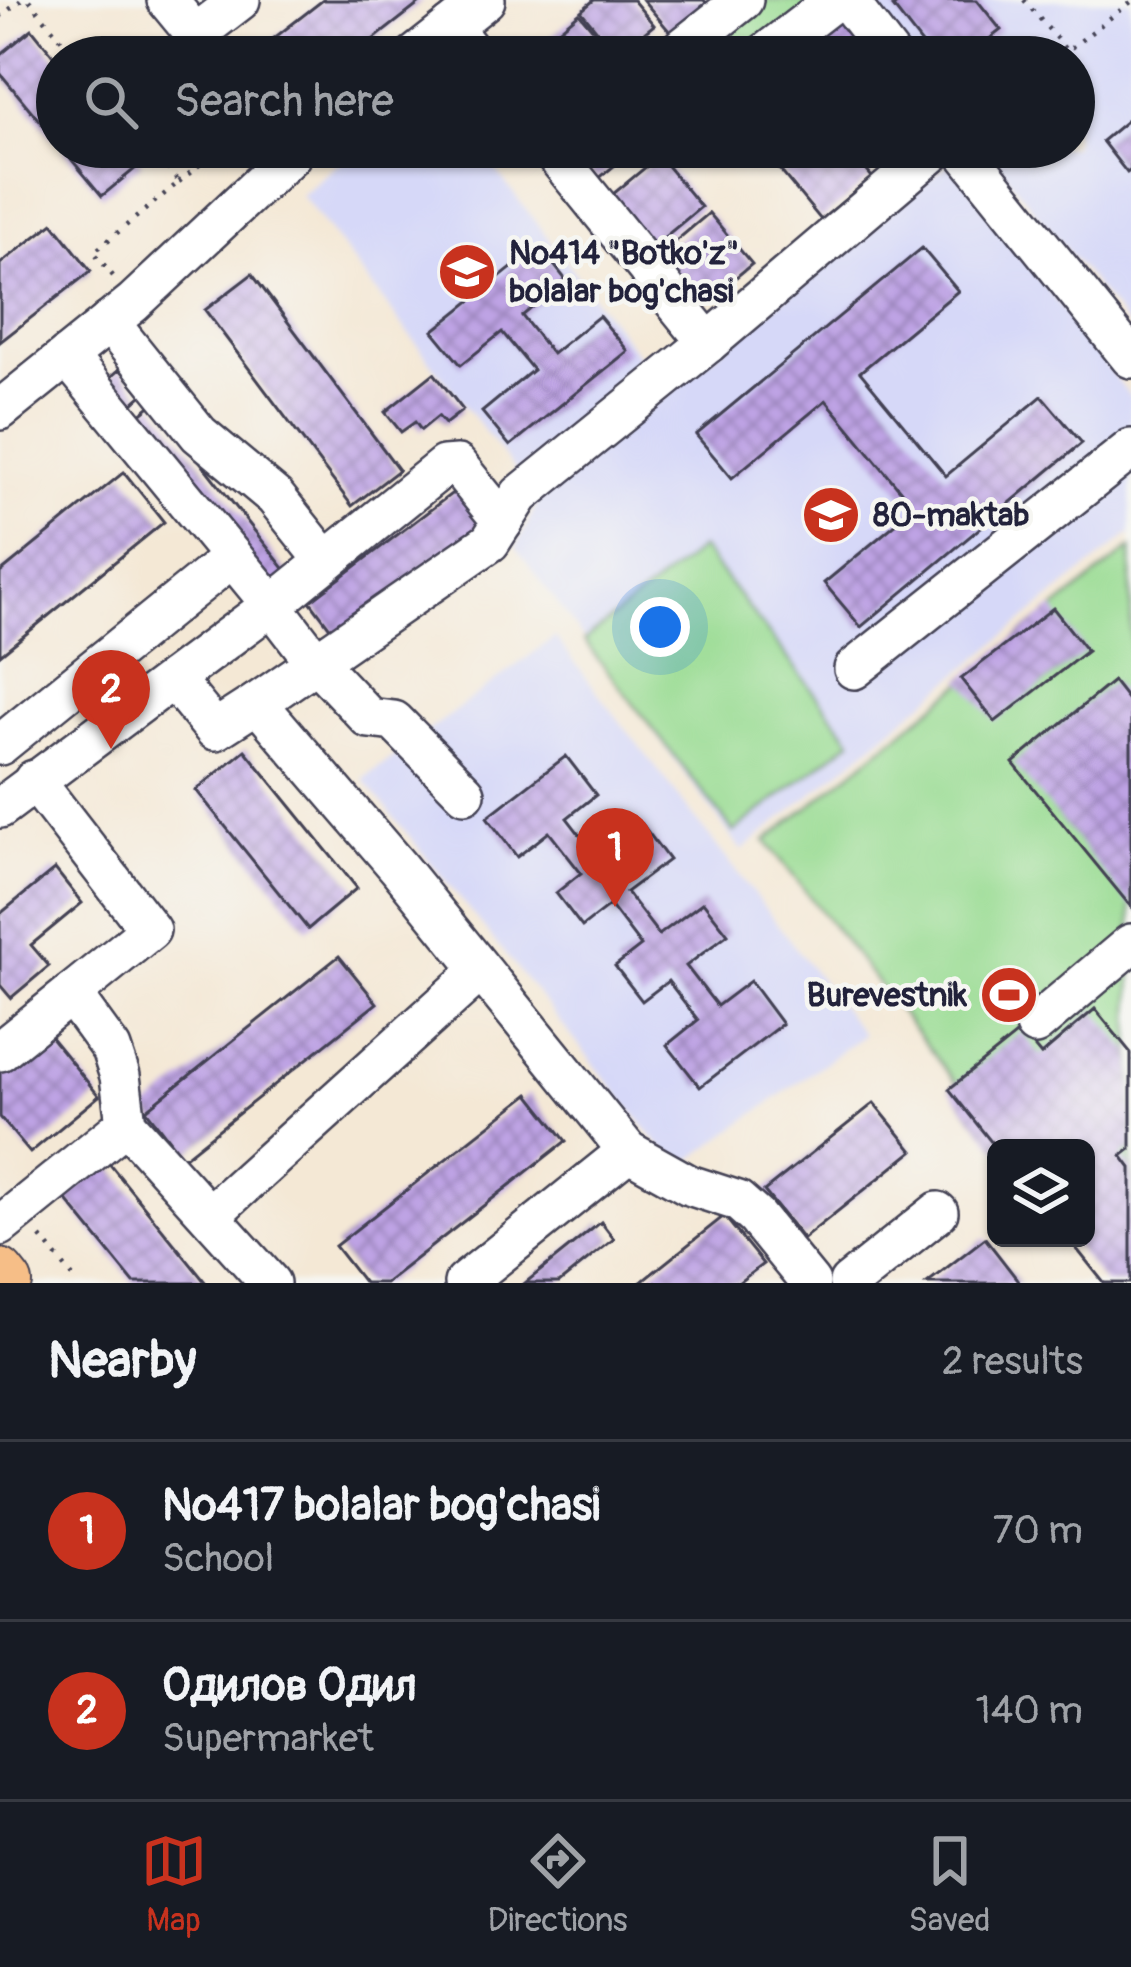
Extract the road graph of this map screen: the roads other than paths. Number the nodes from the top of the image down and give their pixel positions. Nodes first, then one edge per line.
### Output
1 (167, 0) edge
2 (240, 0) edge
3 (485, 0) edge
4 (743, 0) edge
5 (835, 0) edge
6 (847, 0) edge
7 (197, 36) edge
8 (212, 36) edge
9 (466, 36) edge
10 (698, 36) edge
11 (788, 36) edge
12 (875, 36) edge
13 (273, 168) edge
14 (566, 168) edge
15 (914, 168) edge
16 (979, 168) edge
17 (122, 313) junction
18 (708, 343) junction
19 (67, 356) junction
20 (1131, 358) edge
21 (0, 410) edge
22 (1131, 449) edge
23 (503, 522) junction
24 (231, 558) junction
25 (326, 562) junction
26 (272, 605) junction
27 (315, 662) junction
28 (854, 669) dead end
29 (172, 679) junction
30 (257, 703) junction
31 (0, 745) edge
32 (34, 780) junction
33 (465, 793) dead end
34 (0, 808) edge
35 (1131, 944) edge
36 (480, 971) junction
37 (71, 994) junction
38 (1035, 1025) dead end
39 (0, 1051) edge
40 (126, 1124) junction
41 (628, 1151) junction
42 (938, 1212) dead end
43 (210, 1214) junction
44 (0, 1226) edge
45 (0, 1273) edge
46 (8, 1283) edge
47 (270, 1283) edge
48 (464, 1283) edge
49 (810, 1283) edge
50 (849, 1283) edge

1 - 7 street
2 - 8 street
3 - 9 street
4 - 10 street
5 - 11 street
6 - 12 street
13 - 17 street
14 - 18 street
15 - 18 street
16 - 20 street
17 - 19 street
17 - 25 street
18 - 23 street
19 - 21 street
19 - 24 street
22 - 28 street
23 - 25 street
23 - 27 street
24 - 26 street
24 - 31 street
25 - 26 street
26 - 27 street
26 - 29 street
27 - 30 street
27 - 33 street
29 - 30 street
29 - 32 street
30 - 36 street
32 - 34 street
32 - 37 street
35 - 38 street
36 - 41 street
36 - 43 street
37 - 39 street
37 - 40 street
40 - 43 street
40 - 44 street
41 - 48 street
41 - 49 street
42 - 50 street
43 - 47 street
45 - 46 main road

